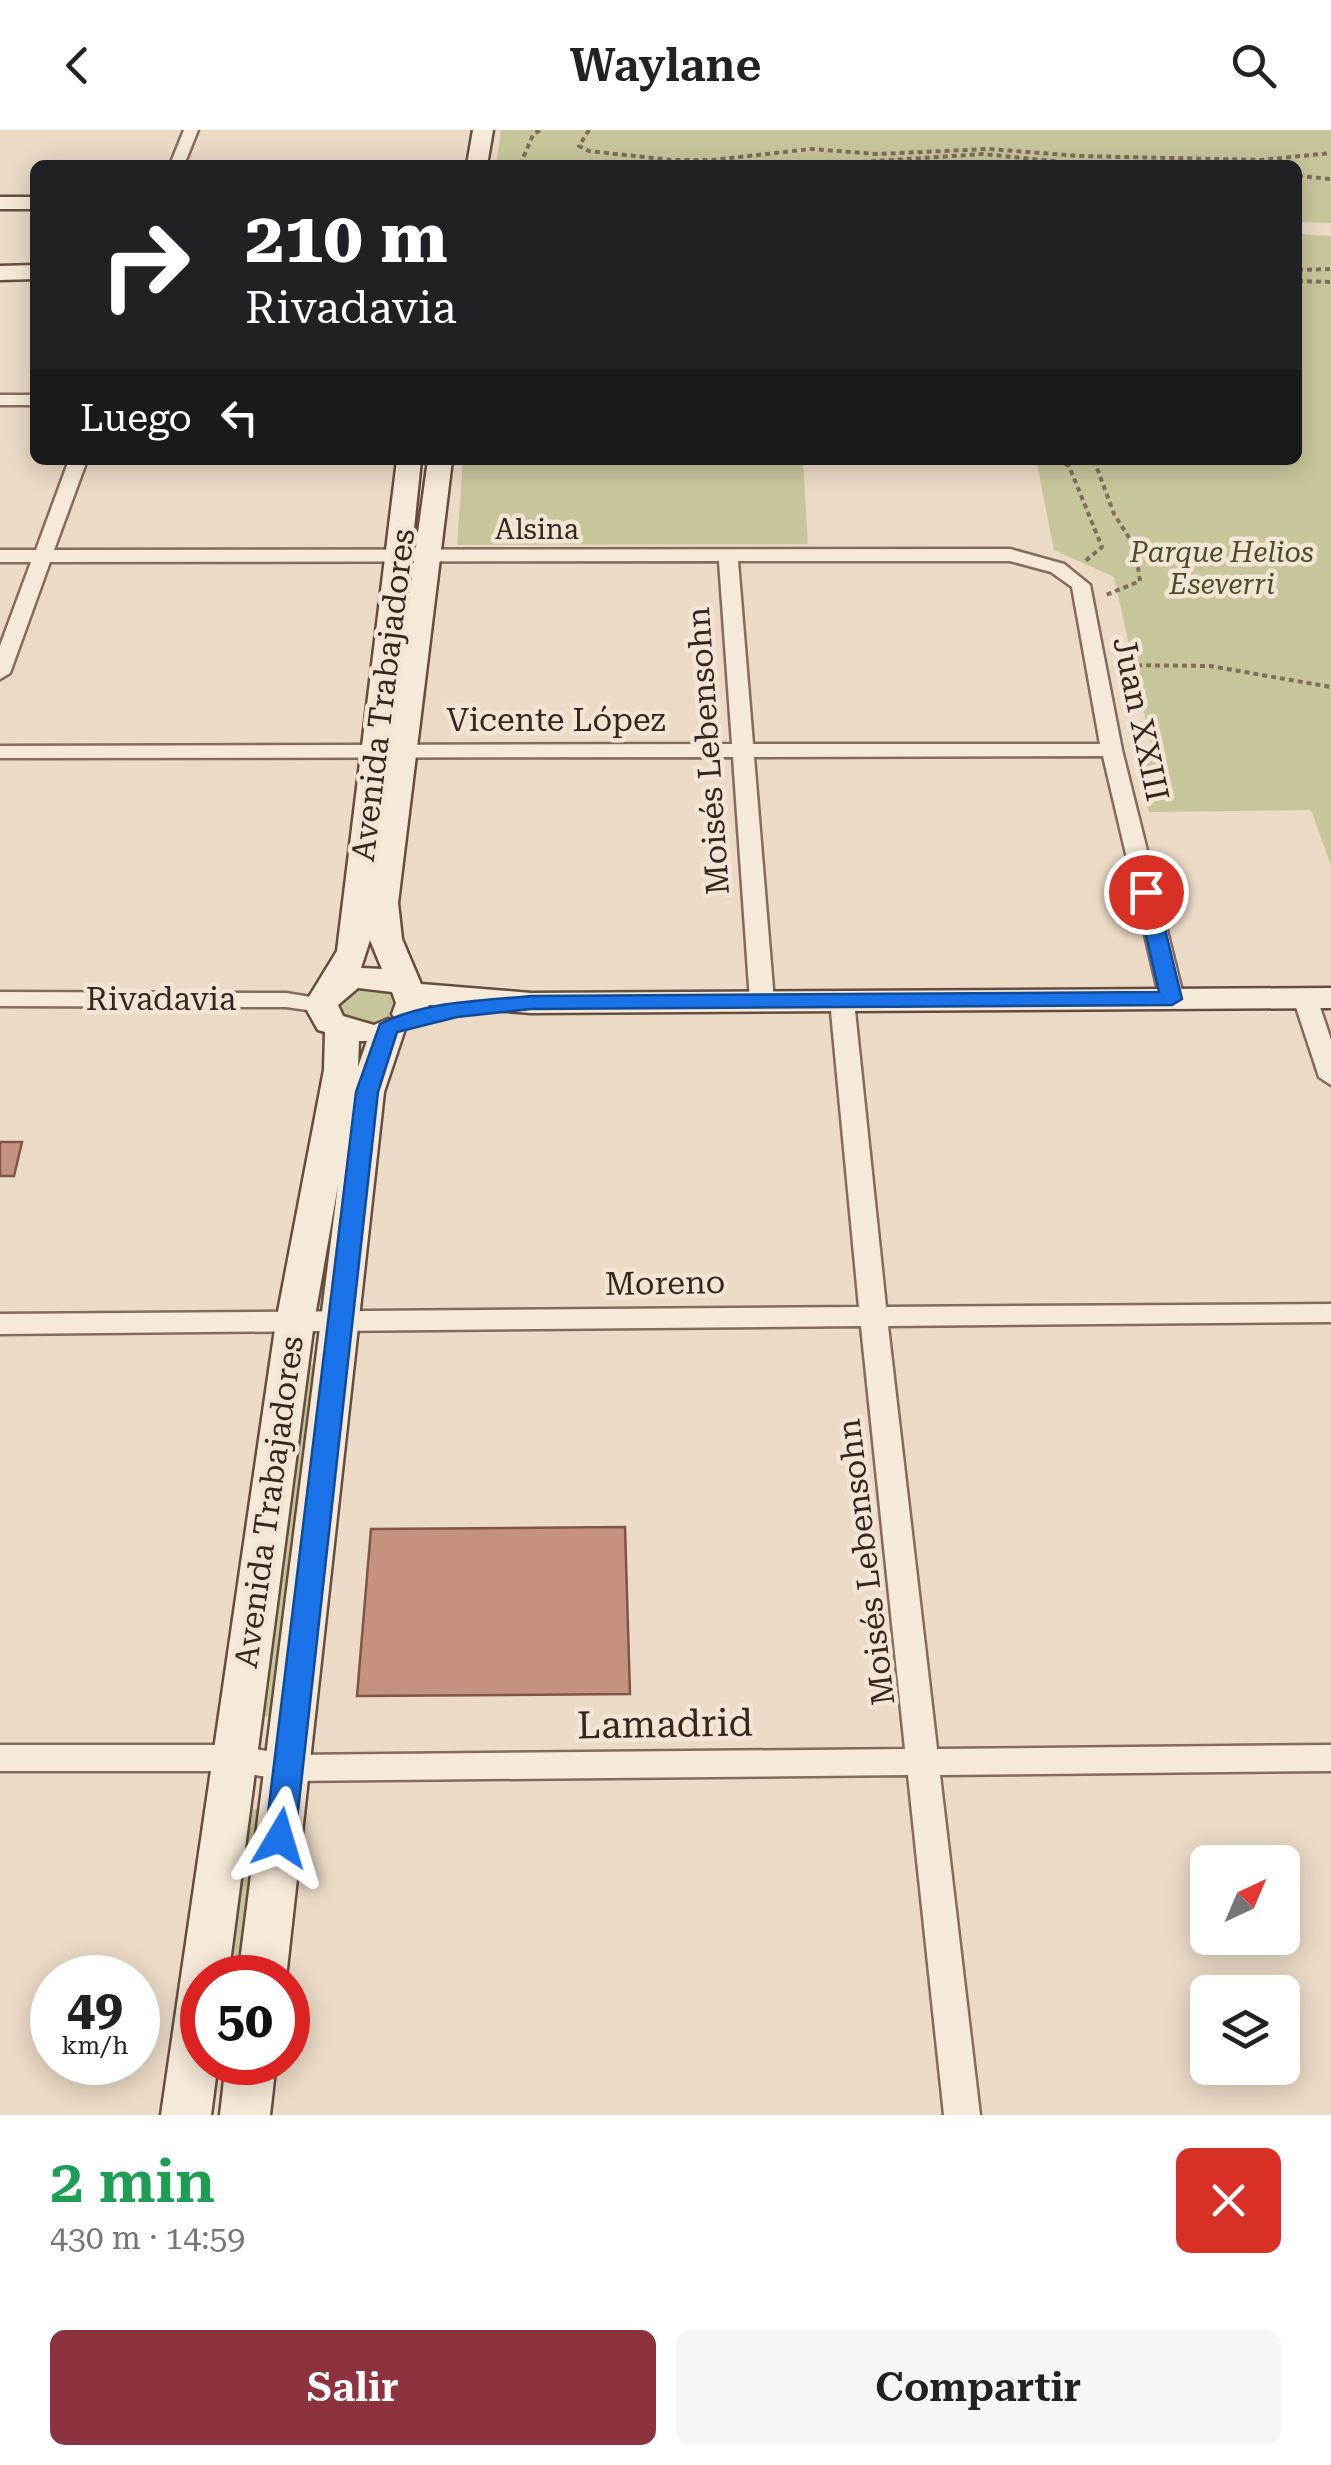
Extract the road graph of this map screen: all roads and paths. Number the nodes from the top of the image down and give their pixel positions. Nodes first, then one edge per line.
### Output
1 (191, 130) edge
2 (482, 130) edge
3 (540, 130) edge
4 (589, 130) edge
5 (1331, 153) edge
6 (179, 160) edge
7 (478, 160) edge
8 (523, 160) edge
9 (893, 160) edge
10 (1043, 160) edge
11 (1302, 176) edge
12 (1331, 179) edge
13 (0, 203) edge
14 (30, 203) edge
15 (1331, 269) edge
16 (1302, 270) edge
17 (0, 272) edge
18 (30, 272) edge
19 (1302, 281) edge
20 (1331, 282) edge
21 (0, 400) edge
22 (30, 400) edge
23 (76, 465) edge
24 (409, 465) edge
25 (439, 465) edge
26 (1068, 465) edge
27 (1096, 465) edge
28 (0, 556) edge
29 (44, 556) junction
30 (728, 556) junction
31 (415, 557) junction
32 (1070, 573) junction
33 (1084, 603) junction
34 (1096, 665) junction
35 (0, 672) edge
36 (1331, 686) edge
37 (389, 750) junction
38 (742, 750) junction
39 (1112, 750) junction
40 (0, 752) edge
41 (0, 998) edge
42 (1318, 998) edge
43 (1172, 999) junction
44 (762, 1001) junction
45 (842, 1001) junction
46 (333, 1007) junction
47 (401, 1007) junction
48 (1331, 1077) edge
49 (1331, 1313) edge
50 (873, 1316) junction
51 (341, 1321) junction
52 (295, 1322) junction
53 (0, 1324) edge
54 (0, 1758) edge
55 (232, 1758) junction
56 (1331, 1758) edge
57 (924, 1760) junction
58 (289, 1768) junction
59 (207, 1955) edge
60 (265, 1955) edge
61 (190, 2085) edge
62 (248, 2085) edge
63 (186, 2115) edge
64 (245, 2115) edge
65 (962, 2115) edge

1 - 6 street
2 - 7 main road
3 - 8 path
4 - 5 path
9 - 10 path
11 - 12 path
13 - 14 main road
15 - 16 path
17 - 18 main road
19 - 20 path
21 - 22 street
23 - 29 street
24 - 31 main road, Avenida Trabajadores
25 - 31 main road, Avenida Trabajadores
26 - 32 path
27 - 33 path
28 - 29 street, Alsina
29 - 31 street, Alsina
29 - 35 street
30 - 31 street, Alsina
30 - 32 street, Alsina
30 - 38 street, Moisés Lebensohn
31 - 37 main road, Avenida Trabajadores
32 - 33 street, Juan XXIII
33 - 34 street, Juan XXIII
34 - 36 path
34 - 39 street, Juan XXIII
37 - 38 street, Vicente López
37 - 40 street, Vicente López
37 - 46 main road, Avenida Trabajadores
37 - 47 main road, Avenida Trabajadores
38 - 39 street, Vicente López
38 - 44 street, Moisés Lebensohn
39 - 43 street, Juan XXIII
41 - 46 street, Rivadavia
42 - 43 main road
42 - 48 street
43 - 45 main road
44 - 45 main road
44 - 47 main road
45 - 50 street, Moisés Lebensohn
46 - 47 main road
46 - 47 main road
46 - 52 main road, Avenida Trabajadores
47 - 51 main road, Avenida Trabajadores
49 - 50 street, Moreno
50 - 51 street, Moreno
50 - 57 street, Moisés Lebensohn
51 - 52 street, Moreno
51 - 58 main road, Avenida Trabajadores
52 - 53 street, Moreno
52 - 55 main road, Avenida Trabajadores
54 - 55 street, Lamadrid
55 - 58 street, Lamadrid
55 - 59 main road, Avenida Trabajadores
56 - 57 street, Lamadrid
57 - 58 street, Lamadrid
57 - 65 street, Moisés Lebensohn
58 - 60 main road, Avenida Trabajadores
61 - 63 main road
62 - 64 main road

